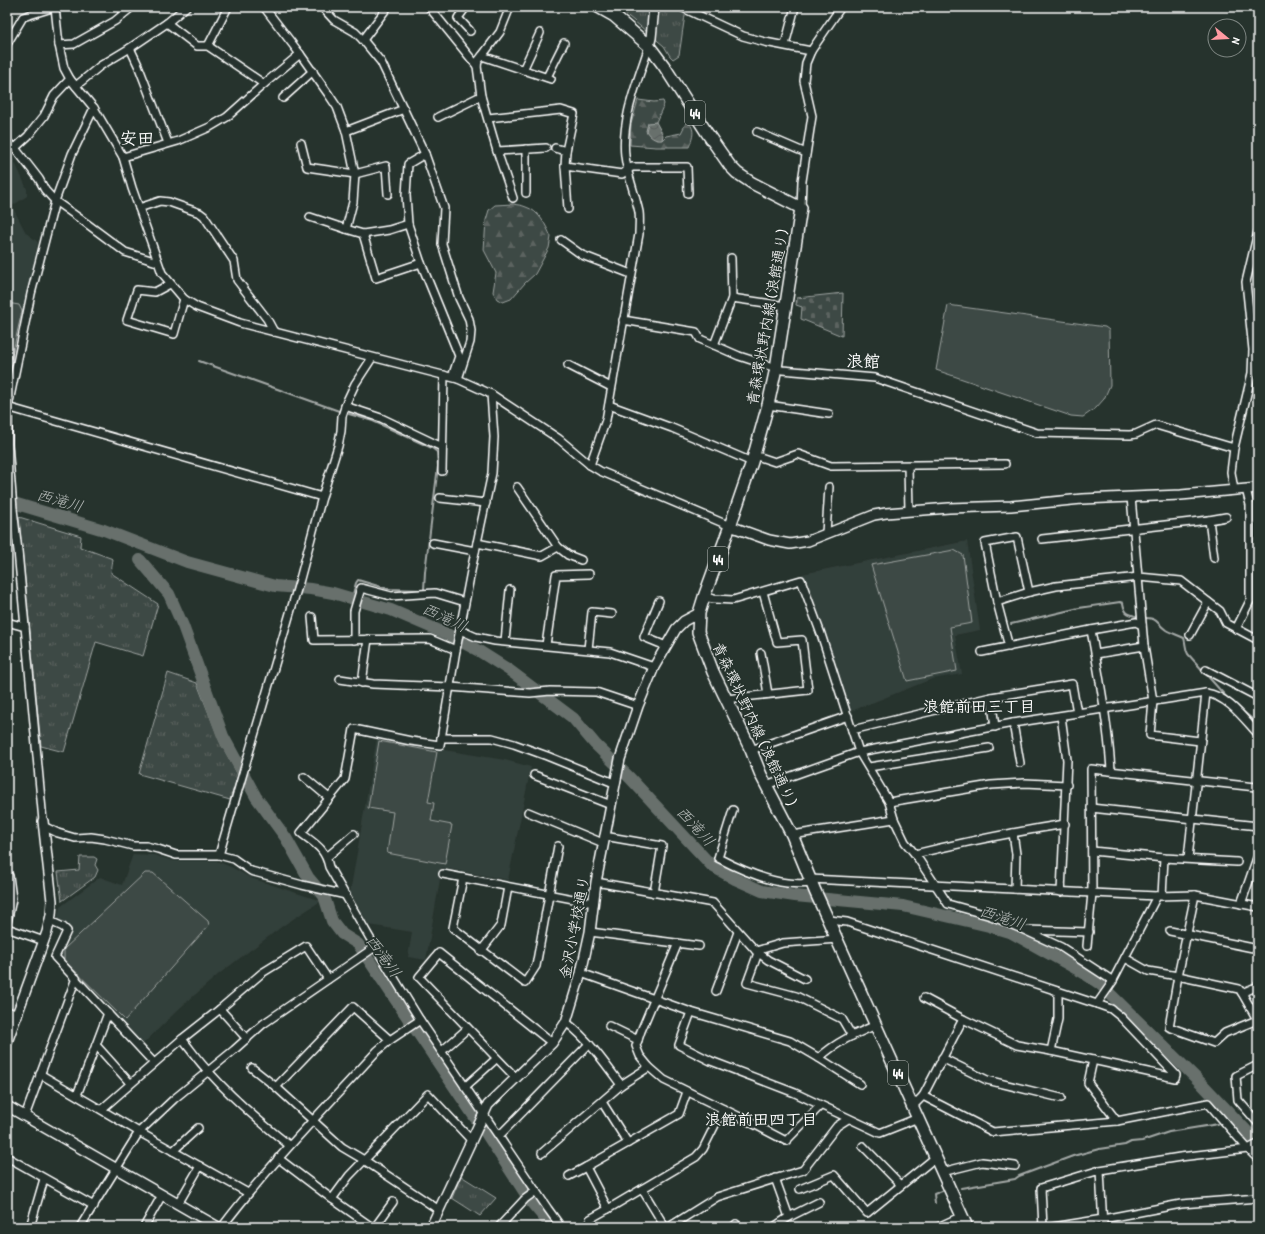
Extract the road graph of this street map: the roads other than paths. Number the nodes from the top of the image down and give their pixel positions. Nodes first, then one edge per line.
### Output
1 (55, 7) edge
2 (132, 7) edge
3 (186, 7) edge
4 (228, 7) edge
5 (264, 7) edge
6 (322, 7) edge
7 (429, 7) edge
8 (466, 7) edge
9 (510, 7) edge
10 (598, 7) edge
11 (654, 7) edge
12 (662, 7) edge
13 (681, 7) edge
14 (795, 7) edge
15 (387, 8) edge
16 (839, 8) edge
17 (691, 9) edge
18 (167, 23) junction
19 (470, 31) dead end
20 (540, 33) dead end
21 (363, 40) junction
22 (564, 43) dead end
23 (7, 44) edge
24 (59, 45) junction
25 (785, 45) junction
26 (208, 46) junction
27 (649, 46) junction
28 (130, 48) junction
29 (811, 51) junction
30 (300, 54) junction
31 (482, 56) junction
32 (477, 66) junction
33 (524, 70) junction
34 (313, 71) junction
35 (70, 79) junction
36 (264, 84) junction
37 (76, 86) junction
38 (481, 96) junction
39 (283, 98) dead end
40 (94, 108) junction
41 (404, 109) junction
42 (438, 117) dead end
43 (488, 118) junction
44 (346, 130) junction
45 (757, 132) dead end
46 (7, 142) edge
47 (168, 143) junction
48 (301, 143) dead end
49 (15, 148) junction
50 (546, 148) dead end
51 (555, 148) dead end
52 (526, 150) junction
53 (497, 151) junction
54 (566, 151) junction
55 (806, 153) junction
56 (425, 154) junction
57 (123, 157) junction
58 (565, 166) junction
59 (627, 171) junction
60 (355, 174) junction
61 (526, 193) dead end
62 (688, 193) dead end
63 (388, 194) dead end
64 (513, 198) dead end
65 (55, 201) junction
66 (139, 208) junction
67 (801, 208) junction
68 (568, 209) dead end
69 (310, 217) dead end
70 (408, 224) junction
71 (346, 229) junction
72 (363, 234) junction
73 (1258, 236) edge
74 (561, 240) dead end
75 (731, 258) dead end
76 (157, 262) junction
77 (421, 263) junction
78 (631, 274) junction
79 (170, 284) junction
80 (732, 298) junction
81 (184, 299) junction
82 (786, 306) junction
83 (623, 320) junction
84 (274, 332) junction
85 (714, 345) junction
86 (372, 358) junction
87 (568, 365) dead end
88 (776, 368) junction
89 (444, 375) junction
90 (455, 378) junction
91 (611, 387) junction
92 (491, 394) junction
93 (768, 404) junction
94 (609, 405) junction
95 (345, 406) junction
96 (7, 407) edge
97 (829, 414) dead end
98 (442, 447) junction
99 (1234, 448) junction
100 (753, 459) junction
101 (1005, 464) dead end
102 (590, 465) junction
103 (908, 466) junction
104 (442, 471) dead end
105 (829, 486) dead end
106 (517, 487) dead end
107 (1258, 488) edge
108 (1246, 489) junction
109 (1234, 490) junction
110 (322, 497) junction
111 (1131, 497) junction
112 (440, 498) dead end
113 (486, 503) junction
114 (909, 511) junction
115 (1226, 517) dead end
116 (1209, 520) junction
117 (730, 526) junction
118 (1134, 528) junction
119 (826, 533) junction
120 (1042, 539) dead end
121 (433, 543) dead end
122 (477, 543) junction
123 (558, 547) junction
124 (475, 551) junction
125 (1214, 558) dead end
126 (581, 560) dead end
127 (589, 574) dead end
128 (1139, 576) junction
129 (510, 590) dead end
130 (763, 592) junction
131 (1029, 592) junction
132 (704, 597) junction
133 (659, 600) dead end
134 (465, 602) junction
135 (997, 602) junction
136 (1208, 602) junction
137 (699, 613) junction
138 (612, 614) dead end
139 (312, 617) dead end
140 (1142, 620) junction
141 (7, 622) edge
142 (25, 627) junction
143 (1236, 629) junction
144 (1091, 630) junction
145 (459, 632) junction
146 (1190, 635) dead end
147 (368, 639) junction
148 (354, 640) junction
149 (1258, 640) edge
150 (505, 641) junction
151 (546, 645) junction
152 (666, 646) junction
153 (1144, 646) junction
154 (1009, 647) junction
155 (456, 648) junction
156 (588, 649) junction
157 (982, 652) dead end
158 (761, 653) dead end
159 (1096, 654) junction
160 (654, 668) junction
161 (1206, 670) dead end
162 (340, 679) dead end
163 (362, 682) junction
164 (450, 686) junction
165 (1206, 693) junction
166 (768, 694) junction
167 (1258, 697) edge
168 (991, 698) junction
169 (726, 699) junction
170 (1153, 701) junction
171 (638, 706) junction
172 (1104, 708) junction
173 (1077, 713) junction
174 (848, 716) junction
175 (1061, 716) junction
176 (1013, 723) junction
177 (995, 727) junction
178 (852, 730) junction
179 (1258, 734) edge
180 (441, 738) junction
181 (1200, 741) junction
182 (989, 748) dead end
183 (751, 750) junction
184 (859, 752) junction
185 (1020, 762) dead end
186 (869, 767) junction
187 (1110, 770) junction
188 (534, 775) dead end
189 (304, 777) dead end
190 (615, 779) junction
191 (1196, 780) junction
192 (766, 785) junction
193 (1067, 785) junction
194 (1256, 787) dead end
195 (329, 798) junction
196 (890, 802) junction
197 (611, 805) junction
198 (1092, 808) junction
199 (733, 810) dead end
200 (528, 812) dead end
201 (894, 819) junction
202 (1192, 819) junction
203 (43, 823) junction
204 (1065, 824) junction
205 (1258, 826) edge
206 (1013, 832) junction
207 (354, 834) dead end
208 (792, 835) junction
209 (604, 840) junction
210 (558, 846) dead end
211 (1092, 851) junction
212 (915, 854) junction
213 (219, 855) junction
214 (327, 857) junction
215 (1164, 858) junction
216 (1188, 858) junction
217 (1257, 858) dead end
218 (1237, 862) dead end
219 (7, 874) edge
220 (443, 874) dead end
221 (463, 878) junction
222 (596, 882) junction
223 (812, 884) junction
224 (935, 886) junction
225 (508, 887) junction
226 (1015, 889) junction
227 (1061, 892) junction
228 (654, 893) junction
229 (1092, 894) junction
230 (346, 895) junction
231 (550, 895) junction
232 (1195, 895) junction
233 (1160, 896) junction
234 (594, 903) junction
235 (1241, 904) junction
236 (1258, 907) edge
237 (829, 920) junction
238 (50, 921) junction
239 (7, 923) edge
240 (7, 928) edge
241 (1024, 930) junction
242 (1170, 931) dead end
243 (590, 932) junction
244 (738, 932) junction
245 (1088, 932) junction
246 (1187, 935) junction
247 (838, 939) junction
248 (44, 941) junction
249 (678, 943) junction
250 (699, 946) dead end
251 (1087, 946) dead end
252 (375, 947) junction
253 (1258, 949) edge
254 (481, 951) junction
255 (757, 952) junction
256 (1125, 958) junction
257 (581, 973) junction
258 (1178, 976) junction
259 (76, 978) junction
260 (328, 979) junction
261 (805, 979) dead end
262 (1112, 982) junction
263 (1258, 986) edge
264 (716, 991) dead end
265 (1058, 992) junction
266 (1242, 993) junction
267 (924, 998) dead end
268 (654, 999) junction
269 (1097, 1004) junction
270 (220, 1008) junction
271 (7, 1012) edge
272 (691, 1012) junction
273 (108, 1013) junction
274 (17, 1016) junction
275 (963, 1019) junction
276 (1258, 1021) edge
277 (566, 1022) junction
278 (415, 1023) junction
279 (609, 1026) dead end
280 (876, 1026) junction
281 (467, 1028) junction
282 (852, 1036) junction
283 (182, 1039) junction
284 (247, 1039) junction
285 (390, 1040) junction
286 (638, 1040) junction
287 (7, 1042) edge
288 (552, 1043) junction
289 (588, 1044) junction
290 (96, 1045) junction
291 (442, 1051) junction
292 (1052, 1051) junction
293 (819, 1058) junction
294 (942, 1058) junction
295 (496, 1059) junction
296 (1093, 1060) junction
297 (154, 1063) junction
298 (1258, 1065) edge
299 (648, 1067) junction
300 (252, 1068) dead end
301 (208, 1071) junction
302 (40, 1074) junction
303 (516, 1078) junction
304 (130, 1083) junction
305 (860, 1084) dead end
306 (621, 1085) junction
307 (276, 1087) junction
308 (465, 1087) junction
309 (688, 1092) junction
310 (77, 1095) junction
311 (923, 1096) junction
312 (1061, 1098) dead end
313 (602, 1102) junction
314 (7, 1106) edge
315 (820, 1106) junction
316 (913, 1106) junction
317 (102, 1109) junction
318 (723, 1109) junction
319 (484, 1113) junction
320 (24, 1116) junction
321 (918, 1118) junction
322 (848, 1119) junction
323 (313, 1121) junction
324 (1117, 1121) junction
325 (1258, 1123) edge
326 (198, 1128) dead end
327 (139, 1132) junction
328 (499, 1136) junction
329 (472, 1141) junction
330 (628, 1143) junction
331 (289, 1145) junction
332 (863, 1146) dead end
333 (1253, 1146) edge
334 (173, 1151) junction
335 (542, 1153) dead end
336 (936, 1157) junction
337 (278, 1158) junction
338 (7, 1159) edge
339 (1258, 1159) edge
340 (364, 1160) junction
341 (200, 1166) junction
342 (1015, 1166) dead end
343 (586, 1167) junction
344 (117, 1169) junction
345 (1100, 1170) junction
346 (942, 1172) junction
347 (570, 1176) dead end
348 (775, 1178) junction
349 (44, 1179) junction
350 (901, 1185) junction
351 (642, 1189) junction
352 (800, 1189) dead end
353 (248, 1193) junction
354 (162, 1195) junction
355 (530, 1195) junction
356 (1258, 1198) edge
357 (332, 1199) junction
358 (393, 1202) dead end
359 (819, 1202) dead end
360 (178, 1204) junction
361 (94, 1206) junction
362 (608, 1209) junction
363 (440, 1210) junction
364 (962, 1216) junction
365 (789, 1217) junction
366 (590, 1219) dead end
367 (1103, 1219) junction
368 (504, 1225) edge
369 (557, 1226) edge
370 (30, 1227) edge
371 (80, 1227) edge
372 (144, 1227) edge
373 (218, 1227) edge
374 (222, 1227) edge
375 (372, 1227) edge
376 (375, 1227) edge
377 (432, 1227) edge
378 (665, 1227) edge
379 (669, 1227) edge
380 (774, 1227) edge
381 (938, 1227) edge
382 (967, 1227) edge
383 (1043, 1227) edge
384 (1053, 1227) edge
385 (1104, 1227) edge

1 - 23 street
1 - 24 street
2 - 24 street
3 - 18 street
4 - 26 street
5 - 30 street
6 - 21 street
7 - 32 street
8 - 19 street
9 - 31 street
10 - 27 main road, 44
11 - 12 street
11 - 27 street
13 - 17 street
14 - 25 street
15 - 21 street
16 - 29 street
17 - 25 street
18 - 26 street
18 - 28 street
20 - 33 street
21 - 41 street
22 - 33 street
24 - 35 street
25 - 29 street
26 - 36 street
27 - 59 street
27 - 67 main road, 44
28 - 37 street
28 - 47 street
29 - 55 street
30 - 34 street
30 - 36 street
31 - 32 street
31 - 33 street
32 - 38 street
34 - 39 street
34 - 44 street
35 - 37 street
35 - 49 street
36 - 47 street
37 - 40 street
38 - 42 street
38 - 43 street
40 - 57 street
40 - 65 street
41 - 44 street
41 - 56 street
43 - 53 street
43 - 54 street
44 - 60 street
45 - 55 street
46 - 49 street
47 - 57 street
48 - 60 street
49 - 65 street
50 - 52 street
51 - 54 street
52 - 53 street
52 - 61 street
53 - 64 street
54 - 58 street
55 - 67 street
56 - 70 street
56 - 90 street
57 - 66 street
58 - 59 street
58 - 68 street
59 - 62 street
59 - 78 street
60 - 63 street
60 - 71 street
65 - 76 street
65 - 96 street
66 - 76 street
66 - 84 street
67 - 82 main road, 青森環状野内線 (浪館通り) / 44
69 - 71 street
70 - 72 street
70 - 77 street
71 - 72 street
72 - 77 street
73 - 99 street
74 - 78 street
75 - 80 street
76 - 79 street
77 - 90 street
78 - 83 street
79 - 81 street
79 - 81 street
80 - 82 street
80 - 85 street
81 - 84 street
82 - 88 main road, 青森環状野内線 (浪館通り) / 44
83 - 85 street
83 - 91 street
84 - 86 street
85 - 88 street
86 - 89 street
86 - 95 street
87 - 91 street
88 - 93 main road, 青森環状野内線 (浪館通り) / 44
88 - 99 street
89 - 90 street
89 - 98 street
90 - 92 street
91 - 94 street
92 - 102 street
92 - 113 street
93 - 97 street
93 - 100 main road, 青森環状野内線 (浪館通り) / 44
94 - 100 street
94 - 102 street
95 - 98 street
95 - 110 street
96 - 110 street
96 - 142 street
98 - 104 street
99 - 109 street
100 - 103 street
100 - 117 main road, 青森環状野内線 (浪館通り) / 44
101 - 103 street
102 - 117 street
103 - 114 street
105 - 119 street
106 - 123 street
107 - 108 street
108 - 109 street
108 - 143 street
109 - 111 street
110 - 213 street
111 - 114 street
111 - 118 street
112 - 113 street
113 - 122 street
114 - 119 street
115 - 116 street
116 - 118 street
116 - 125 street
117 - 119 street
117 - 132 main road, 青森環状野内線 (浪館通り) / 44
118 - 120 street
118 - 128 street
121 - 124 street
122 - 123 street
122 - 124 street
123 - 126 street
124 - 134 street
127 - 151 street
128 - 131 street
128 - 136 street
128 - 140 street
129 - 150 street
130 - 132 street
130 - 166 street
130 - 174 street
131 - 135 street
131 - 135 street
132 - 137 main road, 青森環状野内線 (浪館通り) / 44
133 - 152 street
134 - 145 street
134 - 148 street
135 - 154 street
136 - 143 street
136 - 146 street
137 - 152 street, 金沢小学校通り
137 - 169 main road, 青森環状野内線 (浪館通り) / 44
138 - 156 street
139 - 148 street
140 - 144 street
140 - 153 street
141 - 142 street
142 - 203 street
143 - 149 street
144 - 154 street
144 - 159 street
145 - 150 street
145 - 155 street
147 - 148 street
147 - 155 street
147 - 163 street
150 - 151 street
151 - 156 street
152 - 160 street, 金沢小学校通り
153 - 159 street
153 - 170 street
154 - 157 street
155 - 164 street
156 - 160 street
158 - 166 street
159 - 172 street
160 - 171 street, 金沢小学校通り
161 - 167 street
162 - 163 street
163 - 164 street
164 - 171 street
164 - 180 street
165 - 170 street
165 - 179 street
165 - 181 street
166 - 169 street
168 - 173 street
168 - 177 street
168 - 178 street
169 - 183 main road, 青森環状野内線 (浪館通り) / 44
170 - 172 street
170 - 181 street
171 - 190 street, 金沢小学校通り
172 - 173 street
172 - 187 street
173 - 175 street
174 - 178 street
174 - 183 street
175 - 176 street
175 - 193 street
176 - 177 street
176 - 185 street
177 - 184 street
178 - 184 street
180 - 190 street
180 - 195 street
181 - 191 street
182 - 186 street
183 - 192 main road, 青森環状野内線 (浪館通り) / 44
184 - 186 street
184 - 192 street
186 - 196 street
187 - 191 street
187 - 198 street
188 - 197 street
189 - 195 street
190 - 197 street, 金沢小学校通り
191 - 194 street
191 - 202 street
192 - 208 main road, 青森環状野内線 (浪館通り) / 44
193 - 196 street
193 - 204 street
195 - 214 street
196 - 201 street
197 - 209 street, 金沢小学校通り
198 - 202 street
198 - 211 street
199 - 223 street
200 - 209 street
201 - 208 street
201 - 212 street
202 - 205 street
202 - 216 street
203 - 213 street
203 - 238 street
204 - 206 street
204 - 227 street
206 - 212 street
206 - 226 street
207 - 214 street
208 - 223 main road, 青森環状野内線 (浪館通り) / 44
209 - 222 street, 金沢小学校通り
209 - 228 street
210 - 231 street
211 - 215 street
211 - 229 street
212 - 224 street
213 - 230 street
214 - 230 street
215 - 216 street
215 - 233 street
216 - 218 street
217 - 235 street
219 - 239 street
220 - 221 street
221 - 225 street
221 - 254 street
222 - 228 street
222 - 234 street, 金沢小学校通り
223 - 224 street
223 - 237 main road, 青森環状野内線 (浪館通り) / 44
224 - 226 street
224 - 241 street
225 - 231 street
225 - 254 street
226 - 227 street
227 - 229 street
228 - 244 street
229 - 233 street
229 - 245 street
230 - 252 street
231 - 234 street
231 - 254 street
232 - 233 street
232 - 235 street
232 - 246 street
233 - 256 street
234 - 243 street, 金沢小学校通り
235 - 236 street
237 - 247 main road, 青森環状野内線 (浪館通り) / 44
237 - 265 street
238 - 248 street
238 - 259 street
240 - 248 street
241 - 245 street
241 - 262 street
242 - 246 street
243 - 249 street
243 - 257 street, 金沢小学校通り
244 - 255 street
244 - 264 street
245 - 251 street
246 - 253 street
246 - 258 street
247 - 255 street
247 - 280 main road, 青森環状野内線 (浪館通り) / 44
248 - 274 street
249 - 250 street
249 - 268 street
252 - 260 street
252 - 278 street
255 - 261 street
255 - 282 street
256 - 258 street
256 - 262 street
257 - 268 street
257 - 277 street, 金沢小学校通り
258 - 266 street
258 - 276 street
259 - 273 street
259 - 302 street
260 - 270 street
260 - 284 street
262 - 269 street
263 - 266 street
265 - 269 street
265 - 292 street
266 - 276 street
267 - 275 street
268 - 272 street
268 - 286 street
269 - 296 street
270 - 283 street
270 - 284 street
271 - 274 street
272 - 293 street
272 - 315 street
273 - 290 street
273 - 297 street
274 - 287 street
275 - 292 street
275 - 294 street
277 - 288 street, 金沢小学校通り
277 - 289 street
278 - 285 street
278 - 291 street
279 - 286 street
280 - 282 street
280 - 316 main road, 青森環状野内線 (浪館通り) / 44
281 - 288 street
281 - 291 street
281 - 295 street
282 - 293 street
283 - 297 street
283 - 301 street
284 - 301 street
285 - 307 street
285 - 323 street
286 - 299 street
288 - 303 street, 金沢小学校通り
289 - 306 street
289 - 328 street
290 - 304 street
290 - 310 street
291 - 308 street
292 - 296 street
293 - 305 street
294 - 311 street
294 - 312 street
295 - 303 street
295 - 308 street
296 - 324 street
297 - 304 street
298 - 325 street
299 - 306 street
299 - 309 street
300 - 307 street
301 - 327 street
301 - 331 street
302 - 310 street
302 - 320 street
303 - 319 street, 金沢小学校通り
304 - 317 street
306 - 313 street
307 - 323 street
308 - 319 street
309 - 318 street
309 - 330 street
310 - 317 street
311 - 316 street
311 - 324 street
313 - 330 street
313 - 335 street
314 - 320 street
315 - 318 street
315 - 322 street
316 - 321 main road, 青森環状野内線 (浪館通り) / 44
317 - 327 street
318 - 351 street
319 - 328 street
319 - 329 street, 金沢小学校通り
320 - 344 street
321 - 322 street
321 - 336 main road, 青森環状野内線 (浪館通り) / 44
322 - 348 street
323 - 331 street
323 - 340 street
324 - 333 street
326 - 334 street
327 - 334 street
327 - 344 street
328 - 355 street
329 - 340 street
329 - 363 street, 金沢小学校通り
330 - 343 street
331 - 337 street
332 - 350 street
333 - 339 street
333 - 345 street
334 - 341 street
336 - 346 main road, 青森環状野内線 (浪館通り) / 44
336 - 350 street
337 - 353 street
337 - 357 street
338 - 349 street
340 - 357 street
340 - 363 street
341 - 353 street
341 - 360 street
342 - 346 street
343 - 347 street
343 - 362 street
344 - 354 street
344 - 361 street
345 - 367 street
345 - 383 street
346 - 364 main road, 青森環状野内線 (浪館通り) / 44
348 - 365 street
348 - 379 street
349 - 361 street
349 - 370 street
350 - 352 street
351 - 362 street
351 - 378 street
353 - 374 street
354 - 360 street
354 - 372 street
355 - 368 street
355 - 369 street
356 - 367 street
357 - 375 street
358 - 376 street
359 - 365 street
360 - 373 street
361 - 371 street
362 - 366 street
363 - 377 street, 金沢小学校通り
364 - 381 street
364 - 382 main road, 青森環状野内線 (浪館通り) / 44
365 - 380 street
367 - 384 street
367 - 385 street

